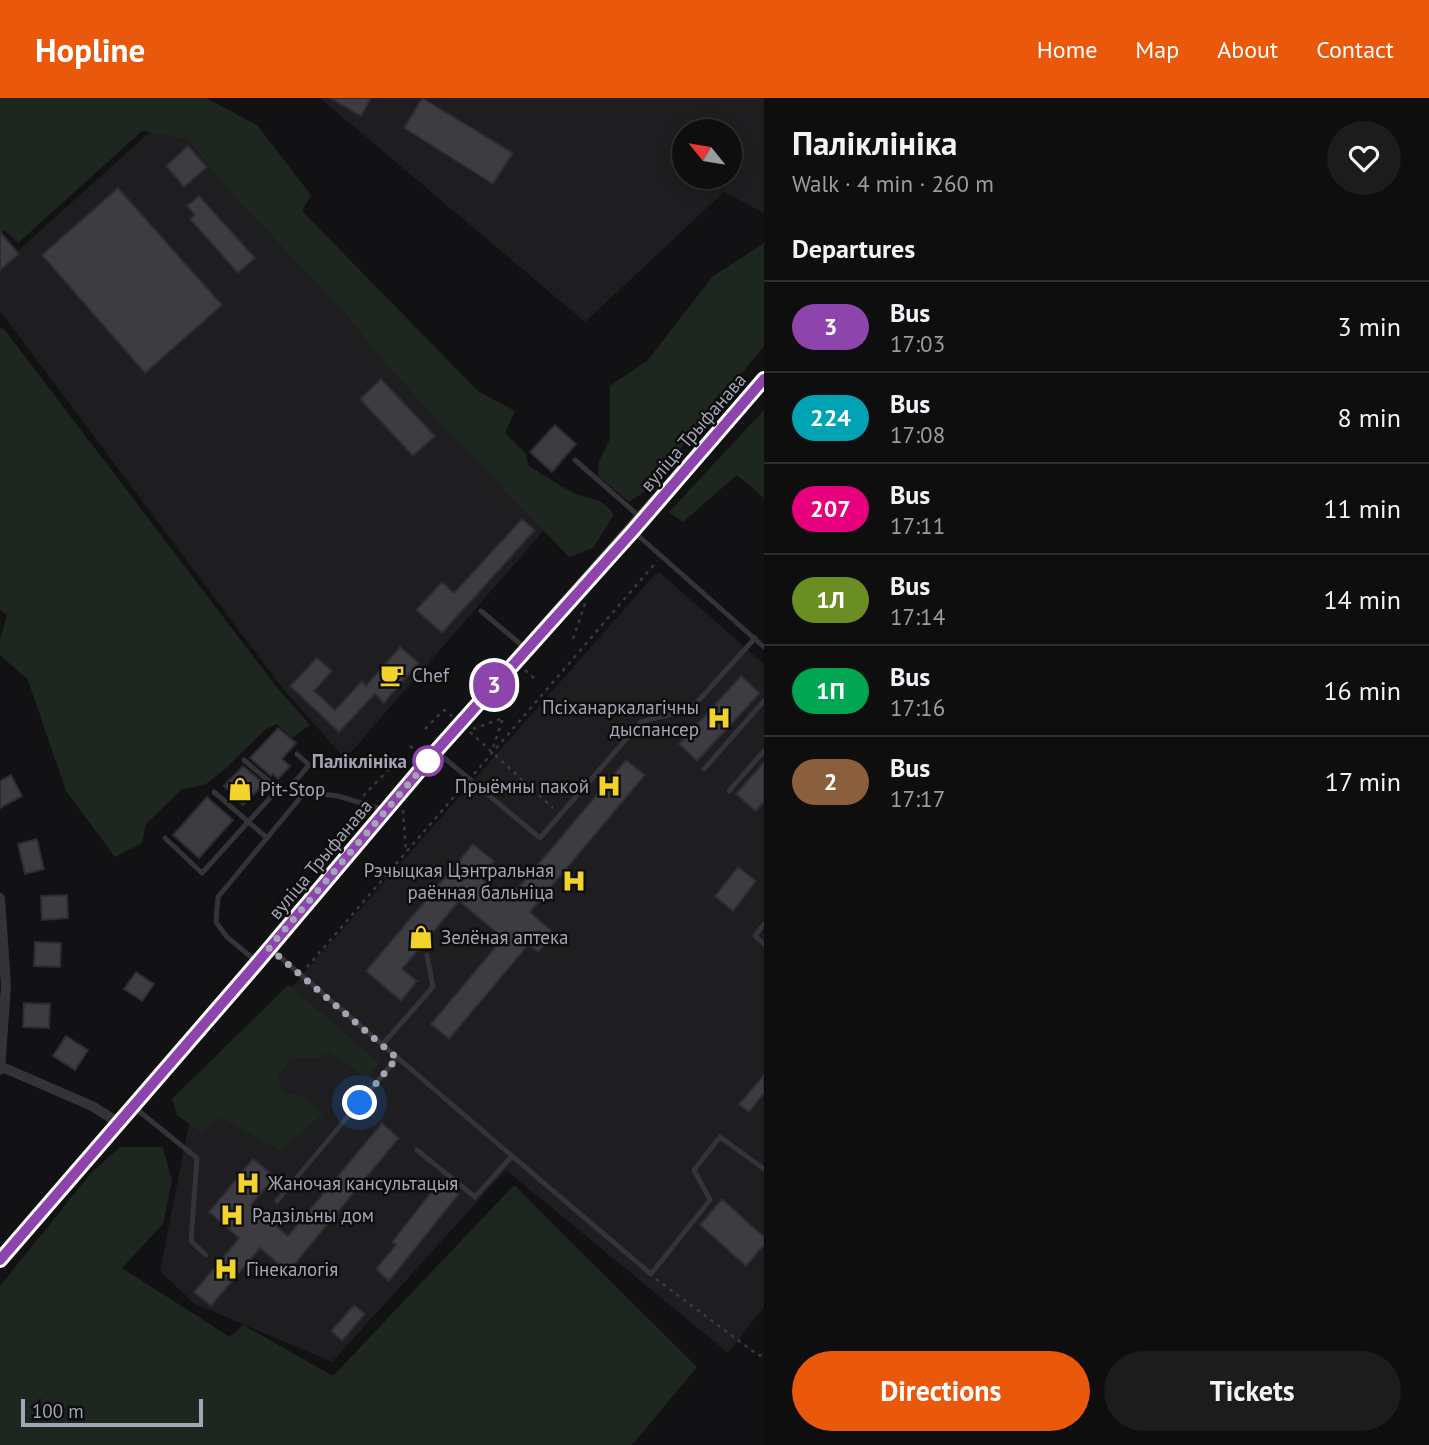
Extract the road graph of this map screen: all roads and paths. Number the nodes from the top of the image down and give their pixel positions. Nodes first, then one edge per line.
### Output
1 (764, 379) edge
2 (575, 460) dead end
3 (638, 525) junction
4 (661, 556) junction
5 (481, 611) dead end
6 (755, 638) junction
7 (764, 647) edge
8 (526, 649) junction
9 (764, 701) edge
10 (460, 724) junction
11 (425, 729) dead end
12 (436, 751) junction
13 (764, 751) edge
14 (492, 752) junction
15 (297, 754) dead end
16 (244, 760) dead end
17 (394, 763) dead end
18 (704, 769) dead end
19 (470, 778) junction
20 (278, 789) junction
21 (288, 790) junction
22 (729, 791) dead end
23 (214, 792) dead end
24 (305, 792) junction
25 (358, 801) junction
26 (553, 808) dead end
27 (387, 811) junction
28 (248, 822) junction
29 (165, 838) dead end
30 (267, 838) junction
31 (0, 898) edge
32 (764, 924) edge
33 (764, 944) edge
34 (269, 948) junction
35 (427, 955) dead end
36 (257, 963) junction
37 (300, 975) junction
38 (382, 1045) junction
39 (397, 1058) junction
40 (0, 1067) edge
41 (133, 1106) junction
42 (119, 1122) junction
43 (417, 1150) dead end
44 (512, 1156) junction
45 (764, 1169) edge
46 (277, 1201) dead end
47 (206, 1255) dead end
48 (0, 1260) edge
49 (650, 1275) junction
50 (764, 1356) edge

1 - 3 street, вуліца Трыфанава
2 - 3 lane
3 - 4 lane
3 - 8 street, вуліца Трыфанава
4 - 6 lane
4 - 14 path
5 - 8 lane
6 - 7 lane
6 - 19 lane
8 - 10 street, вуліца Трыфанава
9 - 18 lane
10 - 11 path
10 - 12 street, вуліца Трыфанава
10 - 14 path
12 - 19 lane
12 - 27 street, вуліца Трыфанава
13 - 22 lane
14 - 19 path
14 - 26 path
15 - 21 lane
16 - 20 lane
17 - 25 path
19 - 37 path
20 - 21 lane
20 - 28 lane
21 - 24 lane
23 - 28 lane
24 - 25 lane
24 - 30 lane
25 - 27 lane
27 - 34 street, вуліца Трыфанава
28 - 29 lane
28 - 30 lane
30 - 36 lane
31 - 40 street
32 - 33 lane
34 - 36 street, вуліца Трыфанава
34 - 37 lane
35 - 38 lane
36 - 41 street, вуліца Трыфанава
37 - 38 lane
38 - 39 lane
39 - 44 lane
39 - 46 lane
40 - 42 street
41 - 42 street, вуліца Трыфанава
41 - 47 lane
42 - 48 street, вуліца Трыфанава
43 - 44 lane
44 - 49 lane
45 - 49 lane
49 - 50 path

